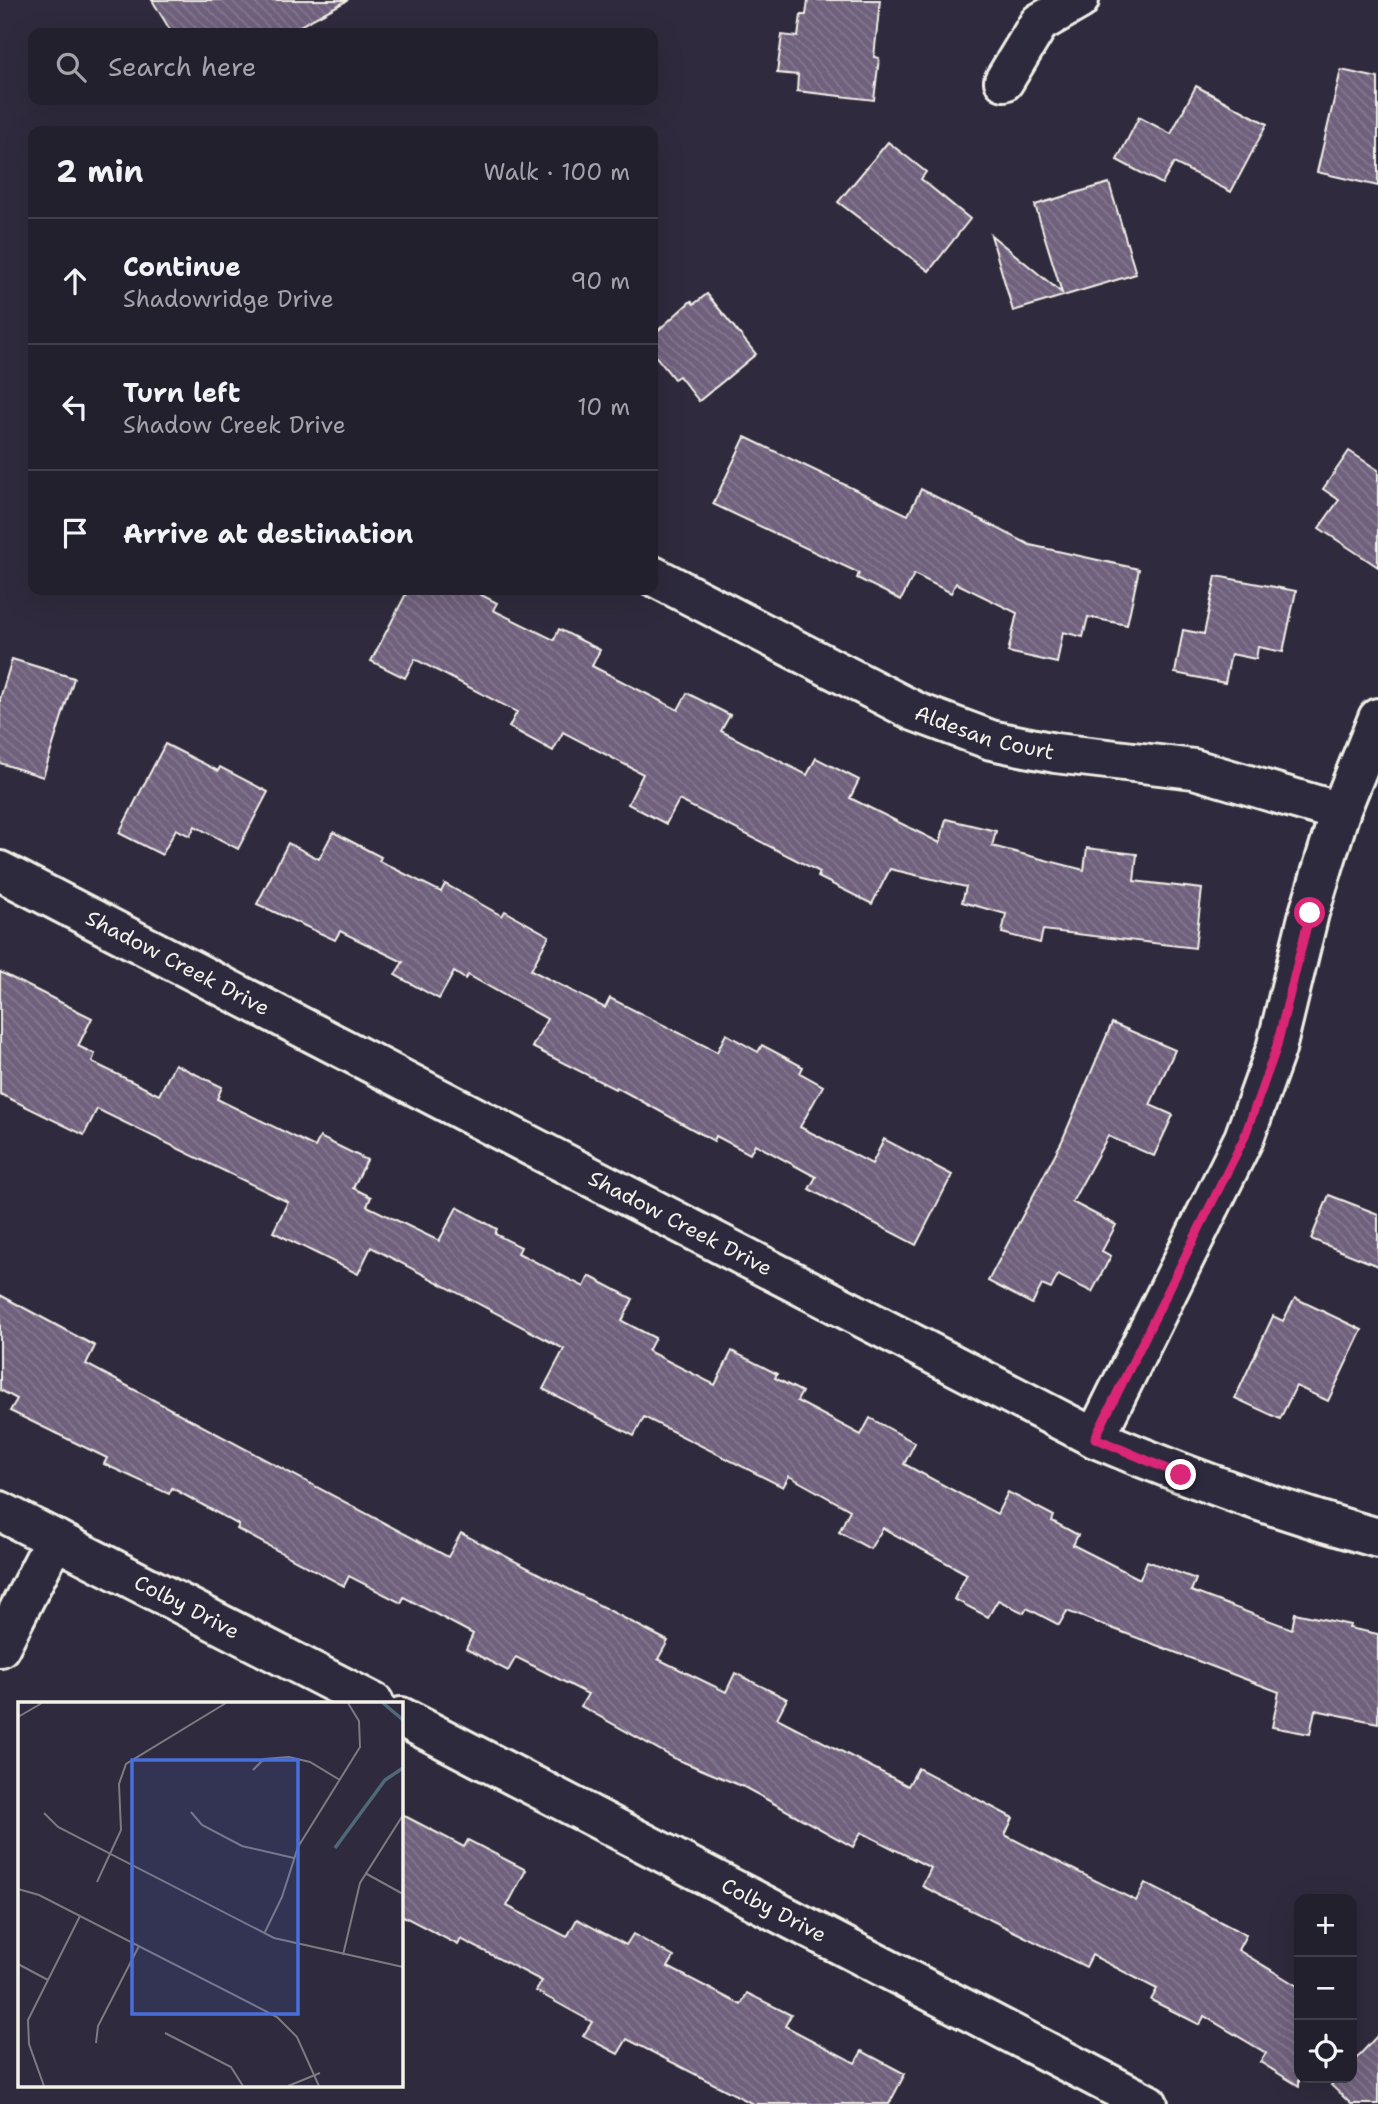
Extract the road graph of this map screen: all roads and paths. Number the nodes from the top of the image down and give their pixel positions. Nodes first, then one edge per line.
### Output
1 (1079, 0) edge
2 (1004, 81) dead end
3 (658, 579) edge
4 (1378, 718) edge
5 (1340, 812) junction
6 (0, 871) edge
7 (1095, 1438) junction
8 (0, 1511) edge
9 (1378, 1538) edge
10 (55, 1539) junction
11 (0, 1647) edge
12 (372, 1702) edge
13 (402, 1718) edge
14 (1148, 2104) edge

1 - 2 street
3 - 5 street, Aldesan Court
4 - 5 street
5 - 7 street
6 - 7 street, Shadow Creek Drive
7 - 9 street, Shadow Creek Drive
8 - 10 street, Colby Drive
10 - 11 street
10 - 12 street, Colby Drive
13 - 14 street, Colby Drive

